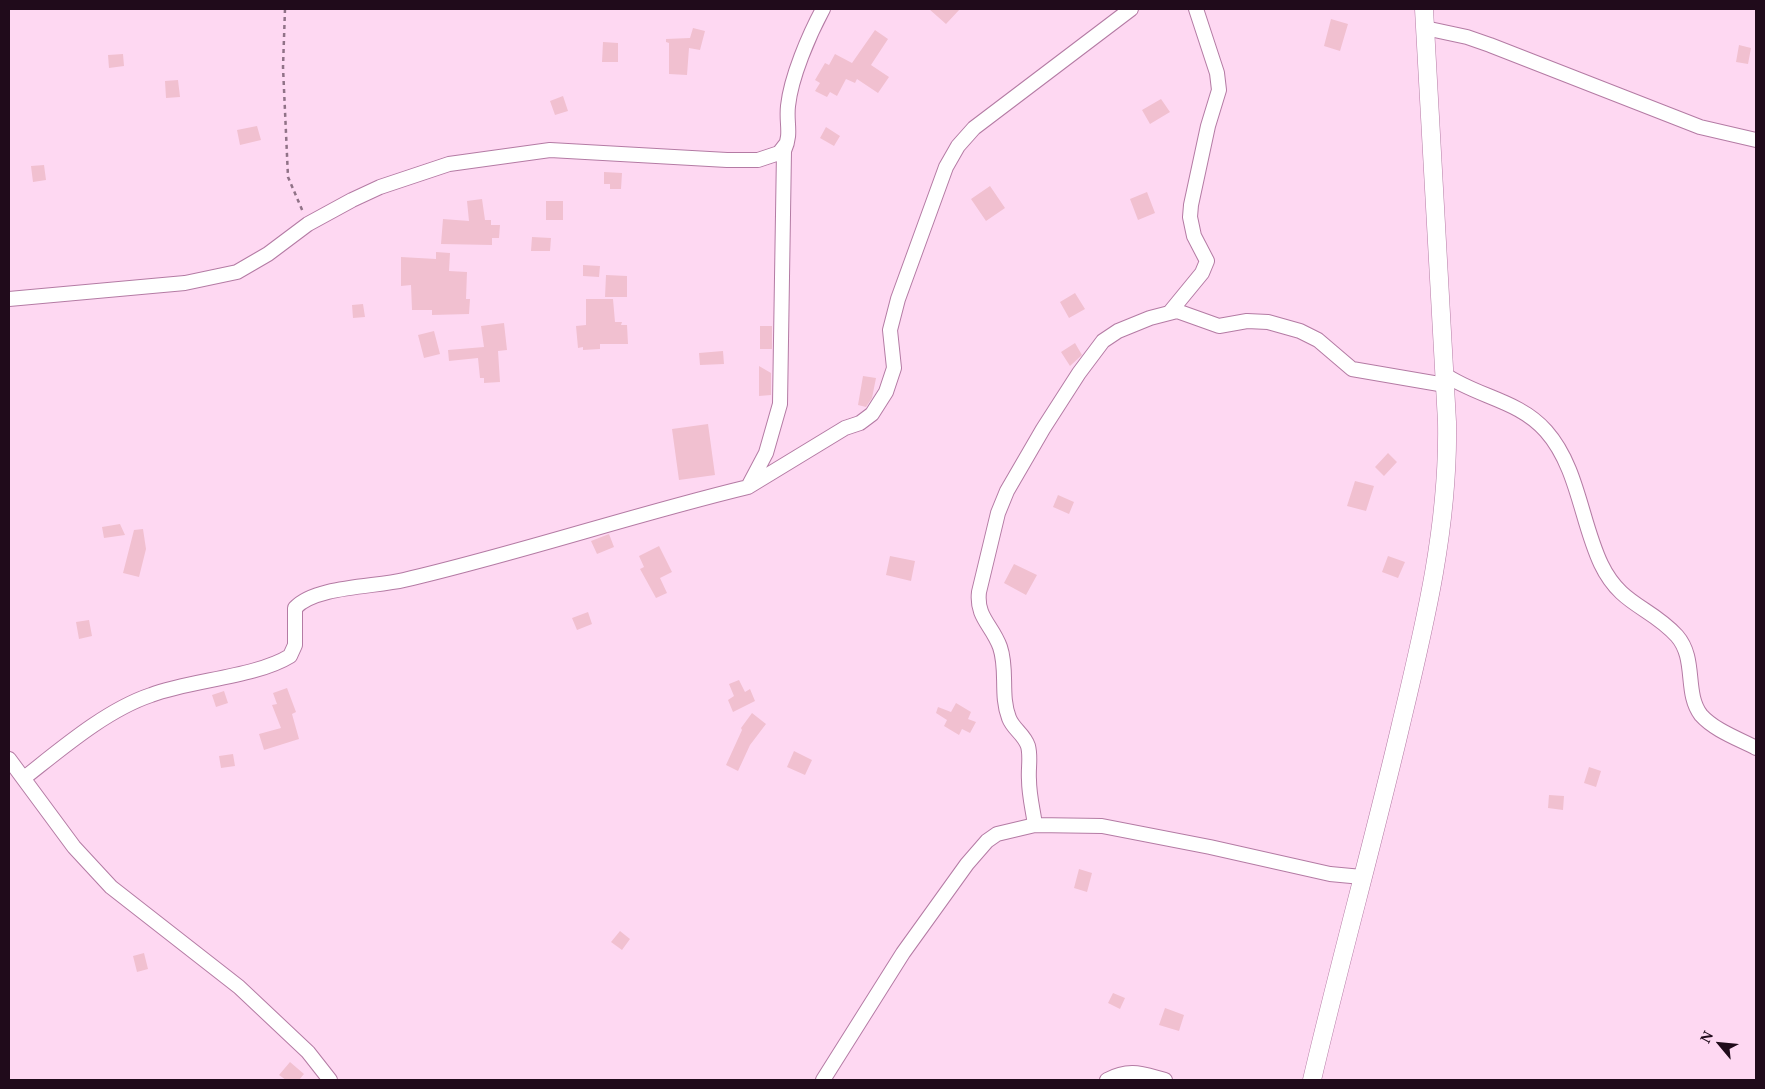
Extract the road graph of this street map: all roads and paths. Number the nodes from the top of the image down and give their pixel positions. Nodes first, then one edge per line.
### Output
1 (285, 9) edge
2 (823, 9) edge
3 (1131, 9) edge
4 (1196, 9) edge
5 (1424, 9) edge
6 (1426, 28) junction
7 (789, 139) junction
8 (1756, 140) edge
9 (308, 224) junction
10 (9, 299) edge
11 (1170, 312) junction
12 (1445, 380) junction
13 (748, 487) junction
14 (1756, 748) edge
15 (9, 758) edge
16 (24, 778) junction
17 (1035, 825) junction
18 (1362, 877) junction
19 (330, 1080) edge
20 (823, 1080) edge
21 (1107, 1080) edge
22 (1165, 1080) edge
23 (1312, 1080) edge

1 - 9 path
2 - 7 street
3 - 13 street
4 - 11 street
5 - 6 street
6 - 8 street
6 - 12 street
7 - 9 street
7 - 13 street
9 - 10 street
11 - 12 street
11 - 17 street
12 - 14 street
12 - 18 street
13 - 16 street
15 - 16 street
16 - 19 street
17 - 18 street
17 - 20 street
18 - 23 street
21 - 22 street

